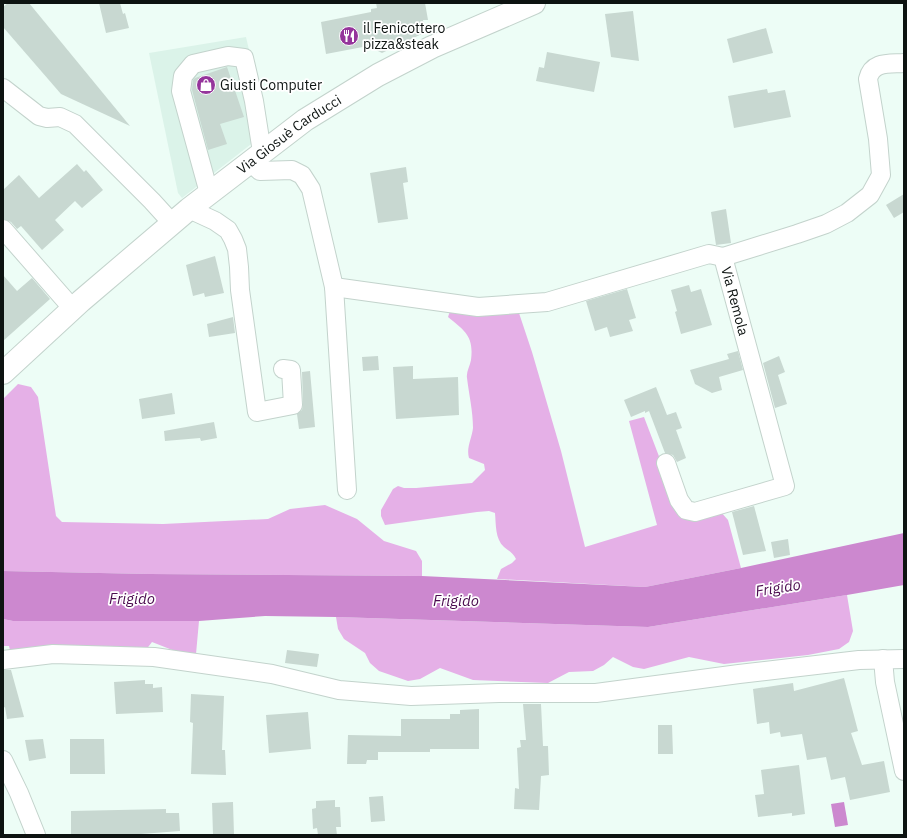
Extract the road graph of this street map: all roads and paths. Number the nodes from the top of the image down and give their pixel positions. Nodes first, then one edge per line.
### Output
1 (534, 3) edge
2 (504, 9) edge
3 (904, 63) edge
4 (3, 88) edge
5 (256, 157) junction
6 (209, 193) junction
7 (189, 209) junction
8 (172, 223) junction
9 (3, 229) edge
10 (723, 257) junction
11 (334, 287) junction
12 (73, 309) junction
13 (283, 369) dead end
14 (3, 373) edge
15 (666, 463) dead end
16 (347, 490) dead end
17 (883, 659) junction
18 (3, 660) edge
19 (904, 660) edge
20 (3, 760) edge
21 (904, 771) edge
22 (36, 835) edge

1 - 2 main road, Via Giosuè Carducci
2 - 5 main road, Via Giosuè Carducci
3 - 10 street, Via Remola
4 - 8 street
5 - 6 main road, Via Giosuè Carducci
5 - 6 street
5 - 11 street
6 - 7 main road, Via Giosuè Carducci
7 - 8 main road, Via Giosuè Carducci
7 - 13 street
8 - 12 main road, Via Giosuè Carducci
9 - 12 street
10 - 11 street
10 - 15 street, Via Remola
11 - 16 street
12 - 14 main road, Via Giosuè Carducci
17 - 18 street
17 - 19 street
17 - 21 street
20 - 22 street

